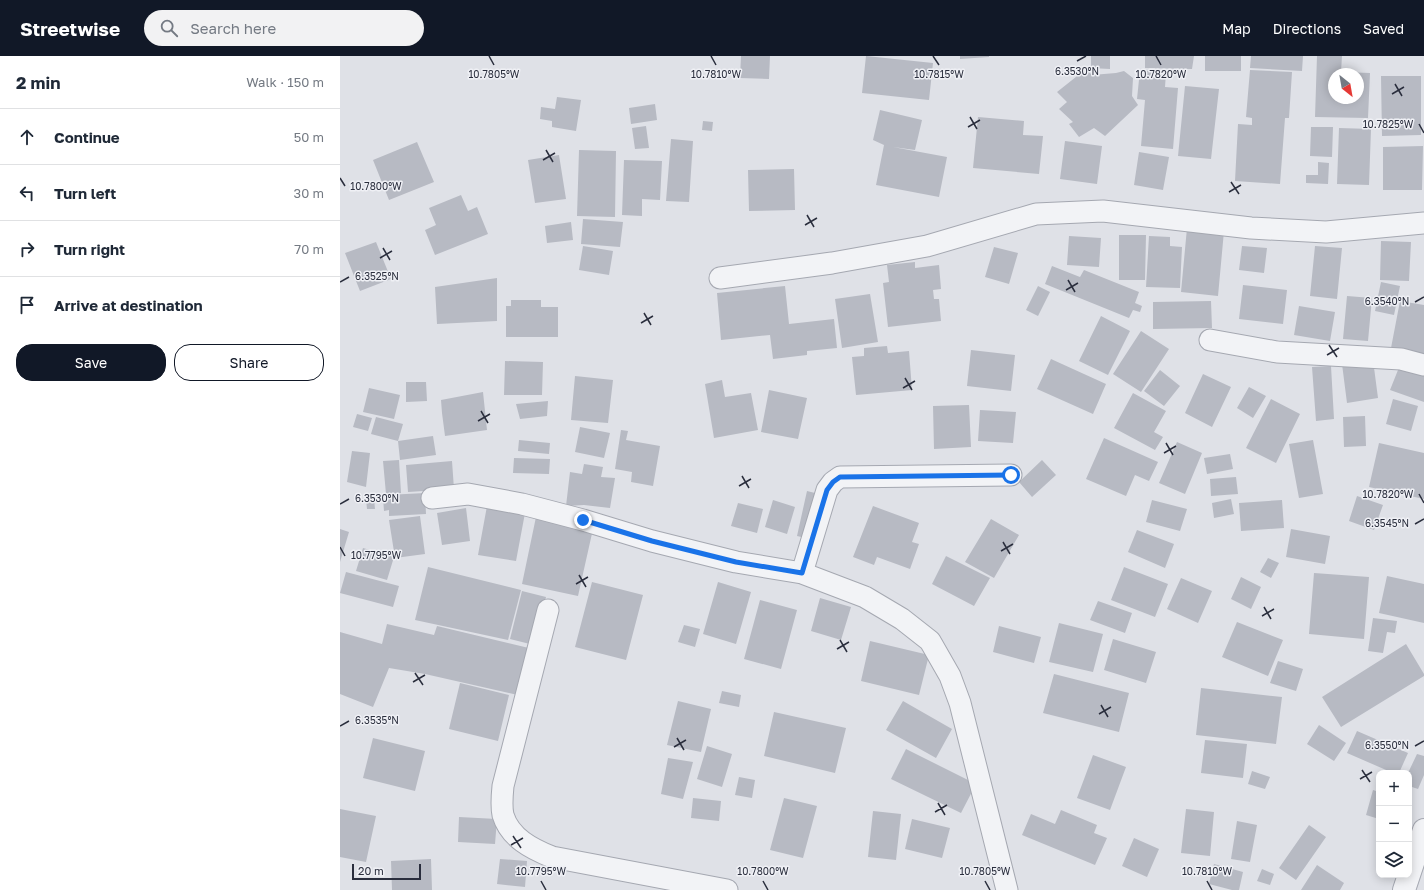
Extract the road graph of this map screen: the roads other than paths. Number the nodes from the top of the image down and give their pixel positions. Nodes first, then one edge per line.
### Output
1 (1424, 223) edge
2 (720, 278) dead end
3 (1210, 340) dead end
4 (1424, 365) edge
5 (1011, 475) dead end
6 (432, 498) dead end
7 (802, 573) junction
8 (548, 610) dead end
9 (1424, 830) edge
10 (727, 890) edge
11 (1008, 890) edge
12 (1404, 890) edge

1 - 2 street
3 - 4 street
5 - 7 street
6 - 7 street
7 - 11 street
8 - 10 street
9 - 12 street

